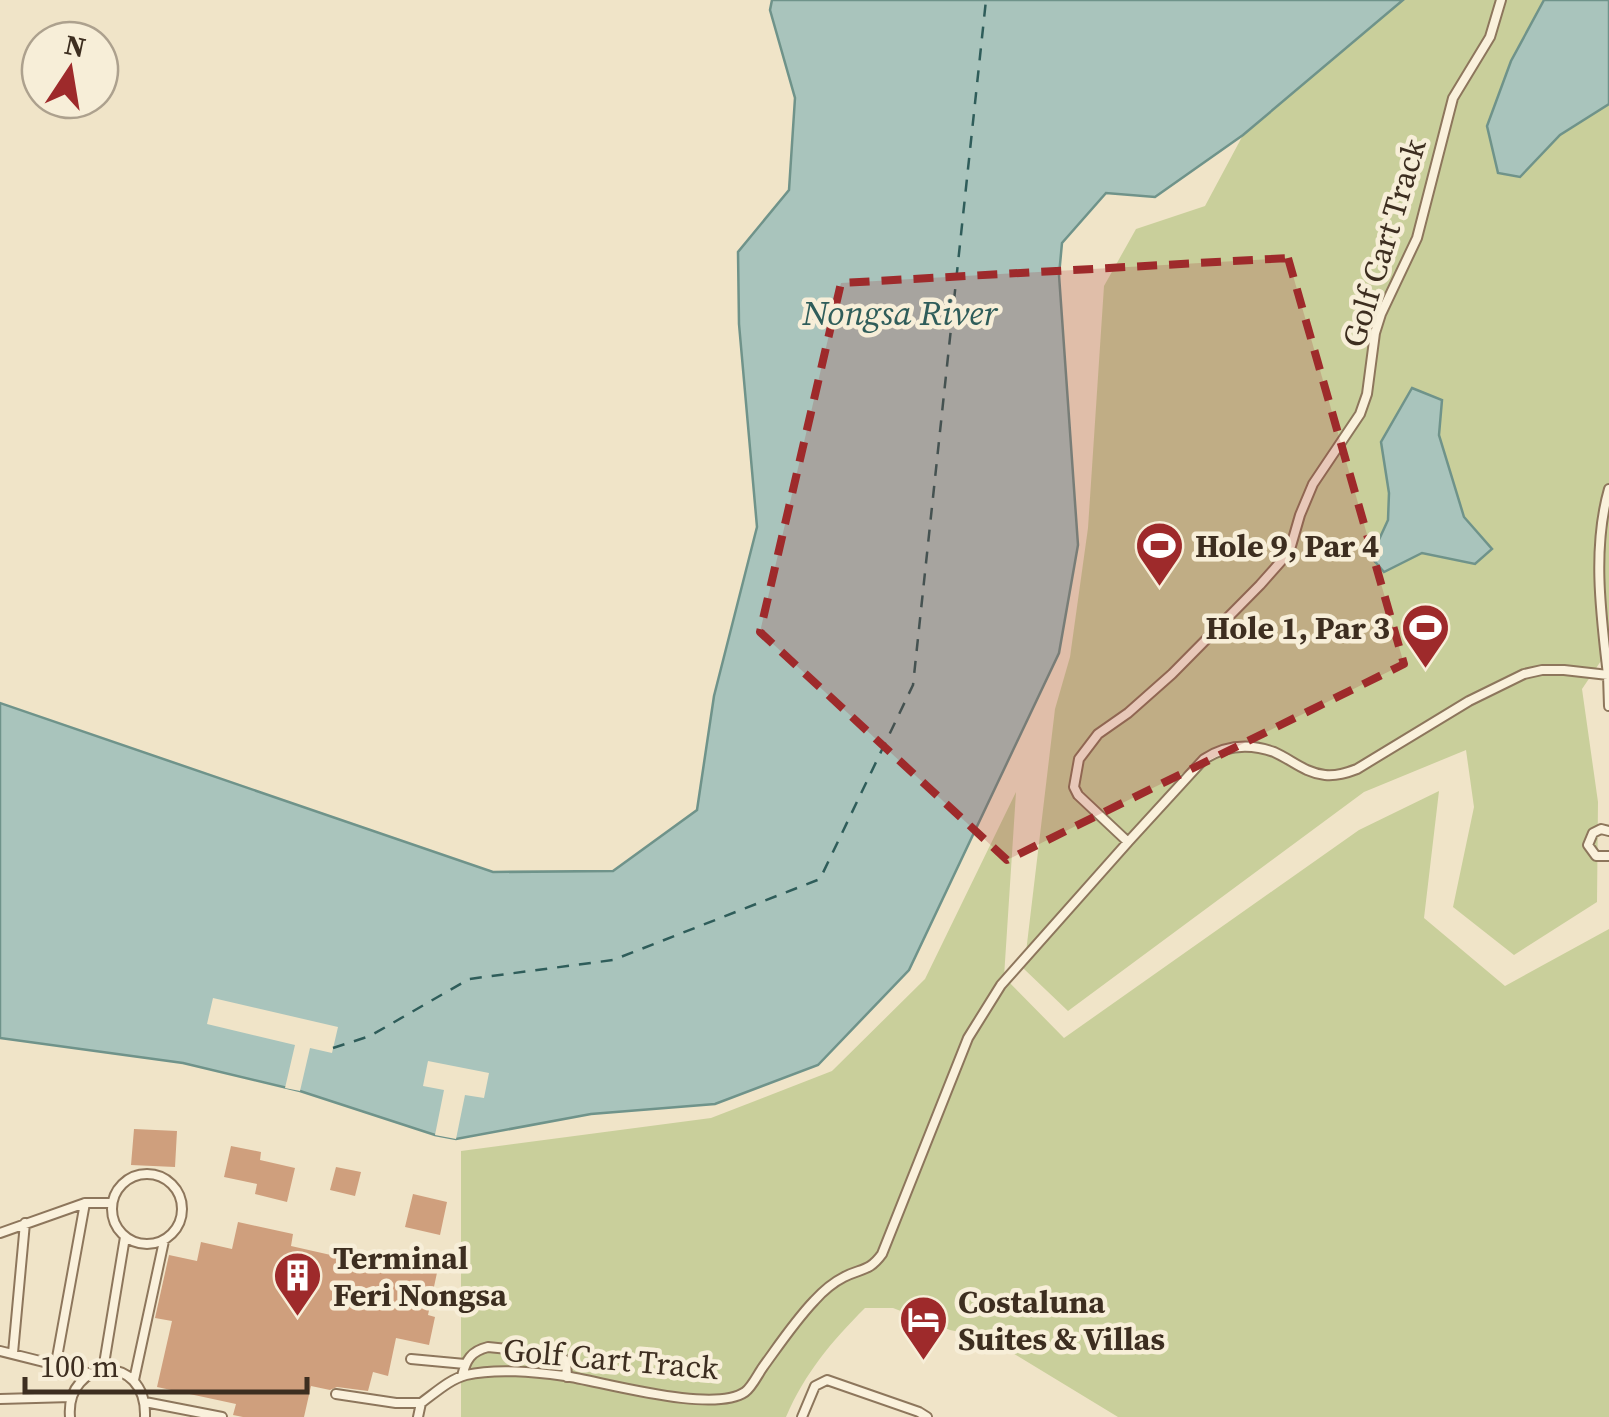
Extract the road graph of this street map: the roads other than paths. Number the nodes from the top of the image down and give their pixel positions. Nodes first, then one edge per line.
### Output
1 (1501, 0) edge
2 (1609, 490) edge
3 (1608, 675) edge
4 (1609, 706) edge
5 (1609, 831) edge
6 (1128, 842) junction
7 (1609, 856) edge
8 (85, 1203) junction
9 (112, 1203) junction
10 (24, 1223) junction
11 (0, 1233) edge
12 (126, 1238) junction
13 (164, 1241) junction
14 (0, 1350) edge
15 (13, 1353) junction
16 (411, 1359) dead end
17 (56, 1363) junction
18 (465, 1364) junction
19 (102, 1370) junction
20 (92, 1374) junction
21 (462, 1376) junction
22 (567, 1376) junction
23 (134, 1380) junction
24 (336, 1394) dead end
25 (70, 1397) junction
26 (0, 1399) edge
27 (146, 1402) junction
28 (422, 1403) junction
29 (70, 1417) edge
30 (145, 1417) edge
31 (222, 1417) edge
32 (418, 1417) edge
33 (802, 1417) edge
34 (927, 1417) edge

1 - 6 lane, Golf Cart Track
2 - 3 lane
3 - 4 lane
3 - 6 lane
5 - 7 lane
6 - 22 lane, Golf Cart Track
8 - 9 lane
8 - 10 lane
8 - 17 lane
9 - 12 lane
9 - 13 lane
10 - 11 lane
10 - 15 lane
12 - 13 lane
12 - 19 lane
13 - 23 lane
14 - 15 lane
15 - 17 lane
16 - 18 lane
17 - 20 lane
18 - 21 lane
18 - 22 lane
19 - 20 lane
19 - 23 lane
20 - 25 lane
21 - 22 lane, Golf Cart Track
21 - 28 lane, Golf Cart Track
23 - 27 lane
24 - 28 lane
25 - 26 lane
25 - 29 lane
27 - 30 lane
27 - 31 lane
28 - 32 lane
33 - 34 lane

